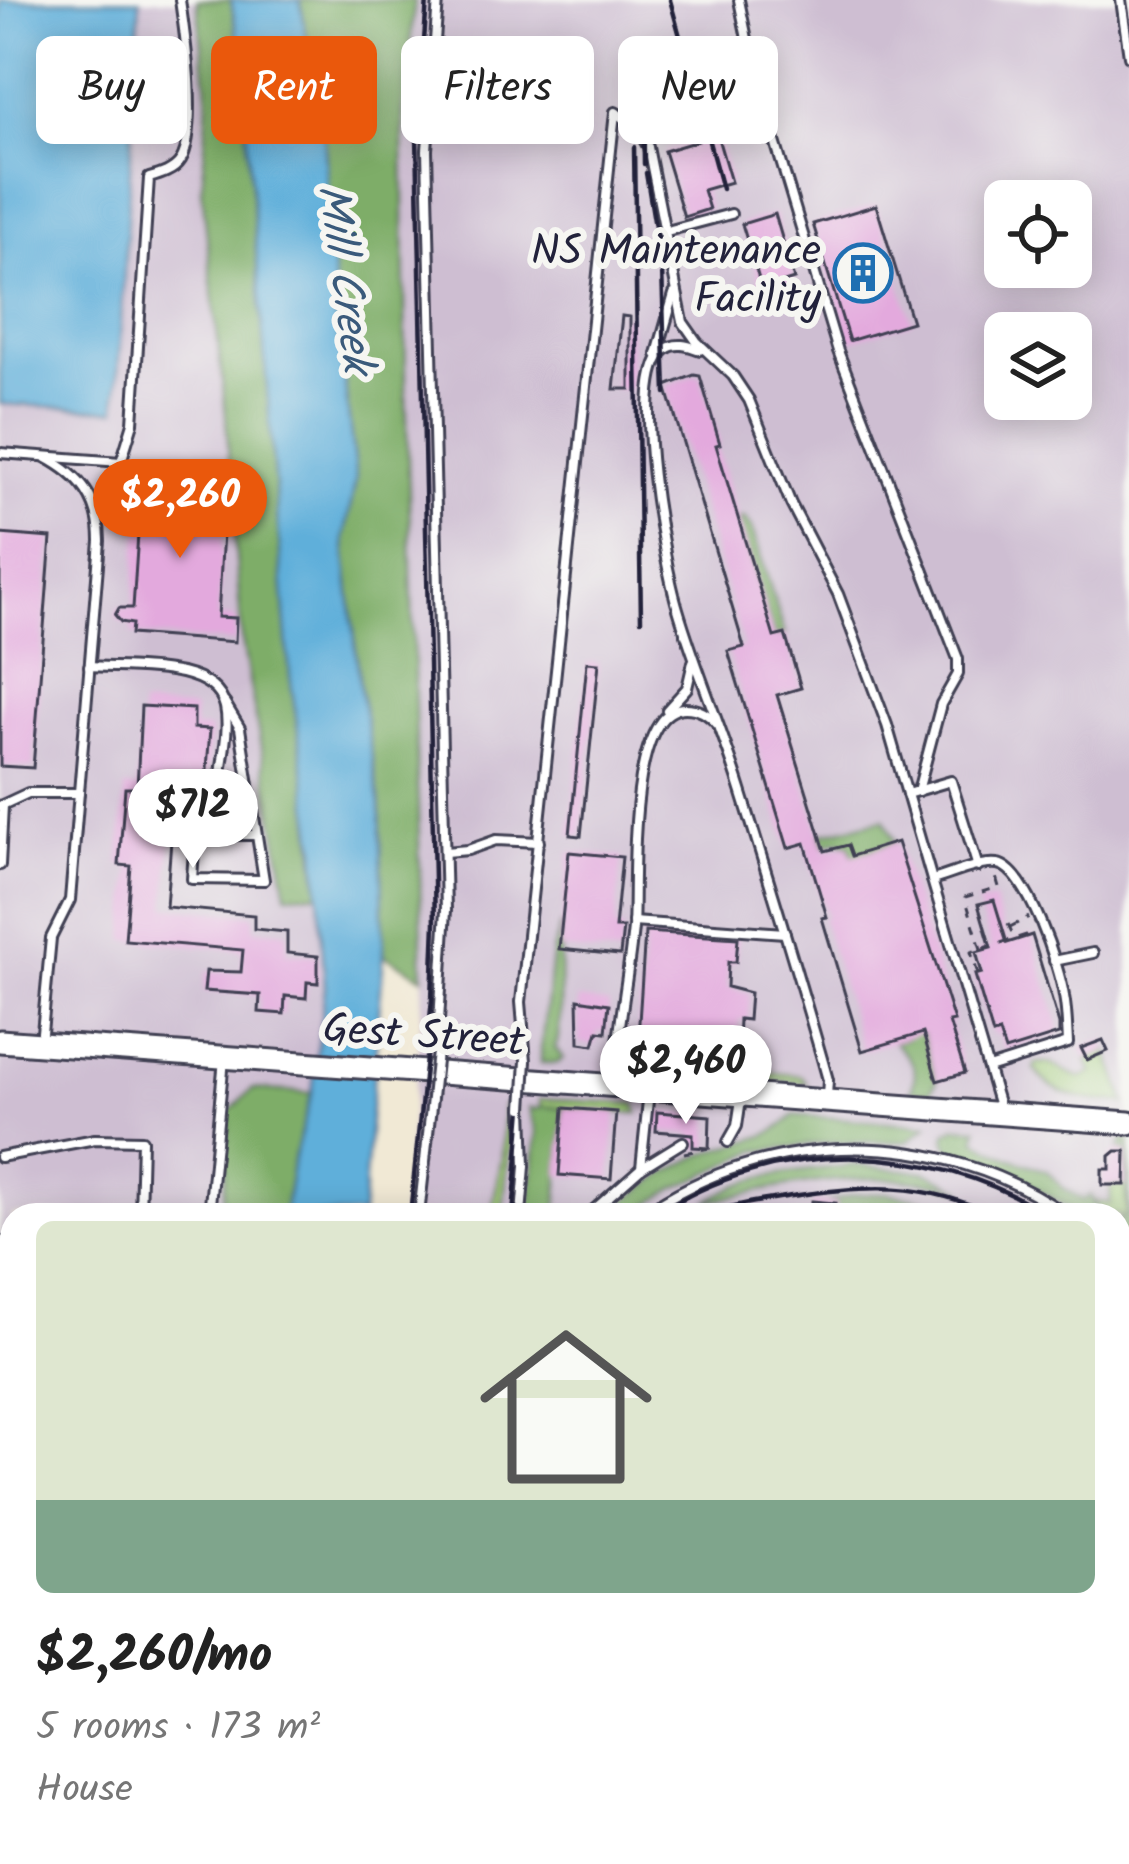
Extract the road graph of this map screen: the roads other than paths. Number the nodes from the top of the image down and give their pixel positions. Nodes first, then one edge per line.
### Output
1 (180, 0) edge
2 (438, 0) edge
3 (739, 0) edge
4 (1121, 0) edge
5 (1129, 56) edge
6 (731, 214) dead end
7 (663, 232) junction
8 (672, 270) junction
9 (712, 356) junction
10 (652, 379) junction
11 (0, 453) edge
12 (45, 457) junction
13 (692, 652) junction
14 (89, 666) junction
15 (225, 703) junction
16 (659, 721) junction
17 (726, 741) junction
18 (220, 782) dead end
19 (918, 791) junction
20 (79, 793) junction
21 (907, 794) junction
22 (2, 805) edge
23 (256, 836) junction
24 (539, 842) junction
25 (445, 852) junction
26 (0, 865) edge
27 (977, 867) junction
28 (932, 880) junction
29 (633, 922) junction
30 (785, 933) junction
31 (1094, 953) dead end
32 (1054, 961) junction
33 (0, 1041) edge
34 (41, 1044) junction
35 (224, 1058) junction
36 (988, 1068) junction
37 (614, 1086) junction
38 (649, 1089) junction
39 (741, 1096) junction
40 (827, 1102) junction
41 (1001, 1114) junction
42 (1129, 1123) edge
43 (683, 1142) dead end
44 (728, 1142) road end
45 (0, 1157) edge
46 (641, 1168) junction
47 (140, 1203) edge
48 (209, 1203) edge
49 (420, 1203) edge
50 (522, 1203) edge
51 (602, 1203) edge
52 (663, 1203) edge
53 (1046, 1203) edge

1 - 12 lane
2 - 25 lane
3 - 19 lane
4 - 5 lane
6 - 7 lane
7 - 8 lane
7 - 24 lane
8 - 9 lane
8 - 10 lane
9 - 10 lane
9 - 21 lane
10 - 13 lane
11 - 12 lane
12 - 14 lane
13 - 16 lane
13 - 17 lane
14 - 15 lane
14 - 20 lane
15 - 18 lane
15 - 23 lane
16 - 17 lane
16 - 29 lane
17 - 30 lane
19 - 21 lane
19 - 27 lane
20 - 22 lane
20 - 34 lane
21 - 28 lane
22 - 26 lane
23 - 23 lane
24 - 25 lane
24 - 50 lane, bridge
25 - 49 lane, bridge
27 - 28 lane
27 - 32 lane
28 - 36 lane
29 - 30 lane
29 - 37 lane
30 - 40 lane
31 - 32 lane
32 - 36 lane
33 - 34 street, Gest Street
34 - 35 street, Gest Street
35 - 37 street, Gest Street
35 - 48 lane
36 - 41 lane
37 - 38 street, Gest Street
38 - 39 street, Gest Street
38 - 46 lane
39 - 40 street, Gest Street
39 - 44 lane
40 - 41 street, Gest Street
41 - 42 street, Gest Street
43 - 46 lane
45 - 47 lane
46 - 51 lane
52 - 53 lane

